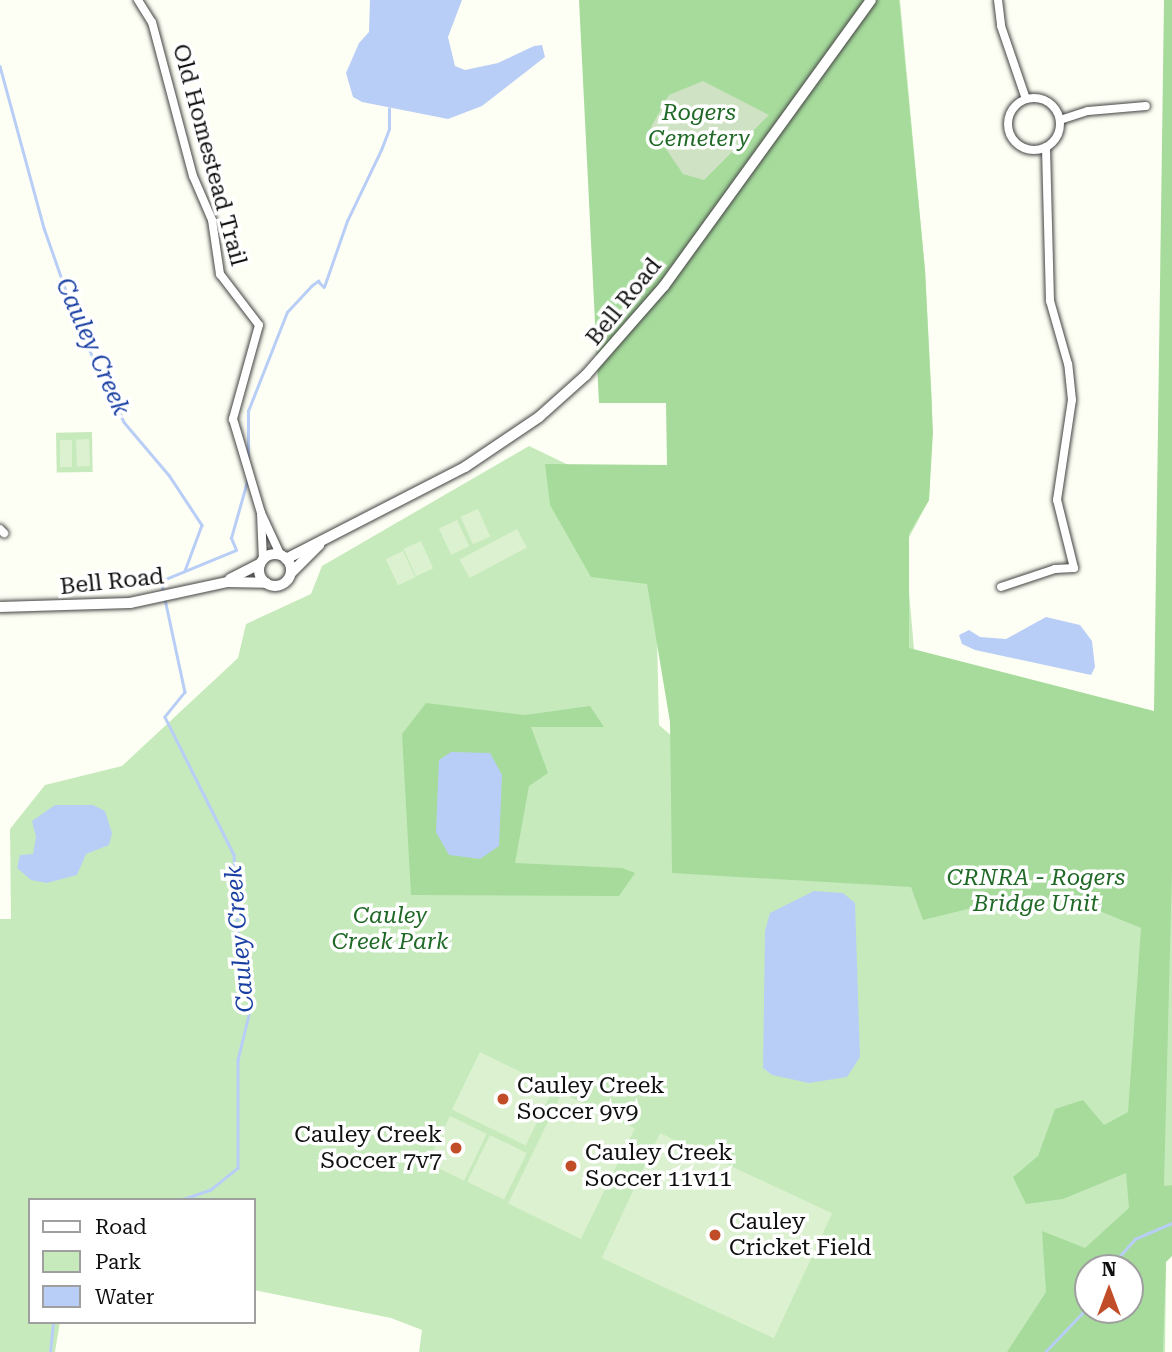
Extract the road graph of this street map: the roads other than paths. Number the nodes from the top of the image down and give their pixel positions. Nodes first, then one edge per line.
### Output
1 (138, 0) edge
2 (871, 0) edge
3 (998, 0) edge
4 (1026, 99) junction
5 (1146, 106) dead end
6 (1060, 120) junction
7 (1046, 148) junction
8 (261, 513) junction
9 (325, 539) junction
10 (284, 557) junction
11 (261, 562) junction
12 (291, 573) junction
13 (227, 582) junction
14 (266, 583) junction
15 (1001, 587) dead end
16 (0, 607) edge

1 - 8 street, Old Homestead Trail
2 - 9 street, Bell Road
3 - 4 street
4 - 6 street
4 - 7 street
5 - 6 street
6 - 7 street
7 - 15 street
8 - 10 street
8 - 11 street
9 - 10 street, Bell Road
9 - 12 street, Bell Road
10 - 11 street, Bell Road
10 - 12 street
11 - 13 street, Bell Road
11 - 14 street
12 - 14 street, Bell Road
13 - 14 street, Bell Road
13 - 16 street, Bell Road

